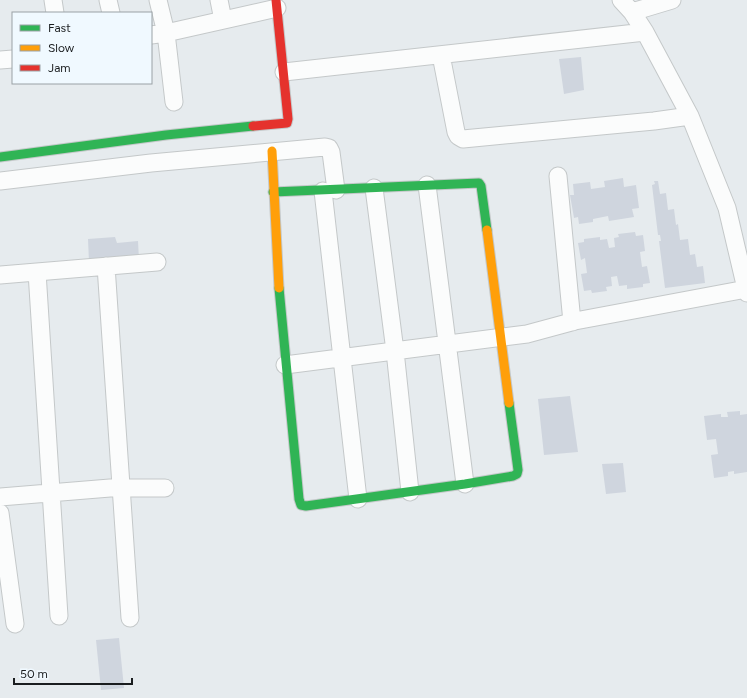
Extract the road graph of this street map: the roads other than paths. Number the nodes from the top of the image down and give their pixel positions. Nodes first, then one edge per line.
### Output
1 (53, 0) edge
2 (108, 0) edge
3 (158, 0) edge
4 (219, 0) edge
5 (672, 0) edge
6 (277, 4) edge
7 (627, 6) edge
8 (55, 12) edge
9 (111, 12) edge
10 (223, 20) junction
11 (645, 32) junction
12 (158, 34) edge
13 (441, 55) junction
14 (12, 59) edge
15 (0, 60) edge
16 (284, 72) junction
17 (174, 102) dead end
18 (690, 116) junction
19 (272, 151) junction
20 (0, 157) edge
21 (558, 176) dead end
22 (0, 181) edge
23 (428, 185) junction
24 (374, 188) junction
25 (330, 190) junction
26 (273, 192) junction
27 (157, 262) dead end
28 (106, 266) junction
29 (37, 272) junction
30 (0, 275) edge
31 (746, 291) edge
32 (572, 322) junction
33 (500, 338) junction
34 (447, 344) junction
35 (395, 351) junction
36 (342, 358) junction
37 (285, 365) junction
38 (465, 484) junction
39 (122, 488) junction
40 (165, 488) dead end
41 (410, 492) junction
42 (51, 493) junction
43 (0, 496) edge
44 (358, 499) junction
45 (0, 513) edge
46 (59, 616) dead end
47 (130, 618) dead end
48 (15, 624) dead end

1 - 8 street
2 - 9 street
3 - 12 street
4 - 10 street
5 - 7 street
6 - 10 street
6 - 16 street
7 - 11 street
10 - 12 street
11 - 13 street
11 - 18 street
12 - 17 street
13 - 16 street
13 - 18 street
14 - 15 street
16 - 20 street
18 - 31 street
19 - 22 street
19 - 25 street
19 - 26 street
21 - 32 street
23 - 24 street
23 - 33 street
23 - 34 street
24 - 25 street
24 - 35 street
25 - 26 street
25 - 36 street
26 - 37 street
27 - 28 street
28 - 29 street
28 - 39 street
29 - 30 street
29 - 42 street
31 - 32 street
32 - 33 street
33 - 34 street
33 - 38 street
34 - 35 street
34 - 38 street
35 - 36 street
35 - 41 street
36 - 37 street
36 - 44 street
37 - 44 street
38 - 41 street
39 - 40 street
39 - 42 street
39 - 47 street
41 - 44 street
42 - 43 street
42 - 46 street
45 - 48 street

